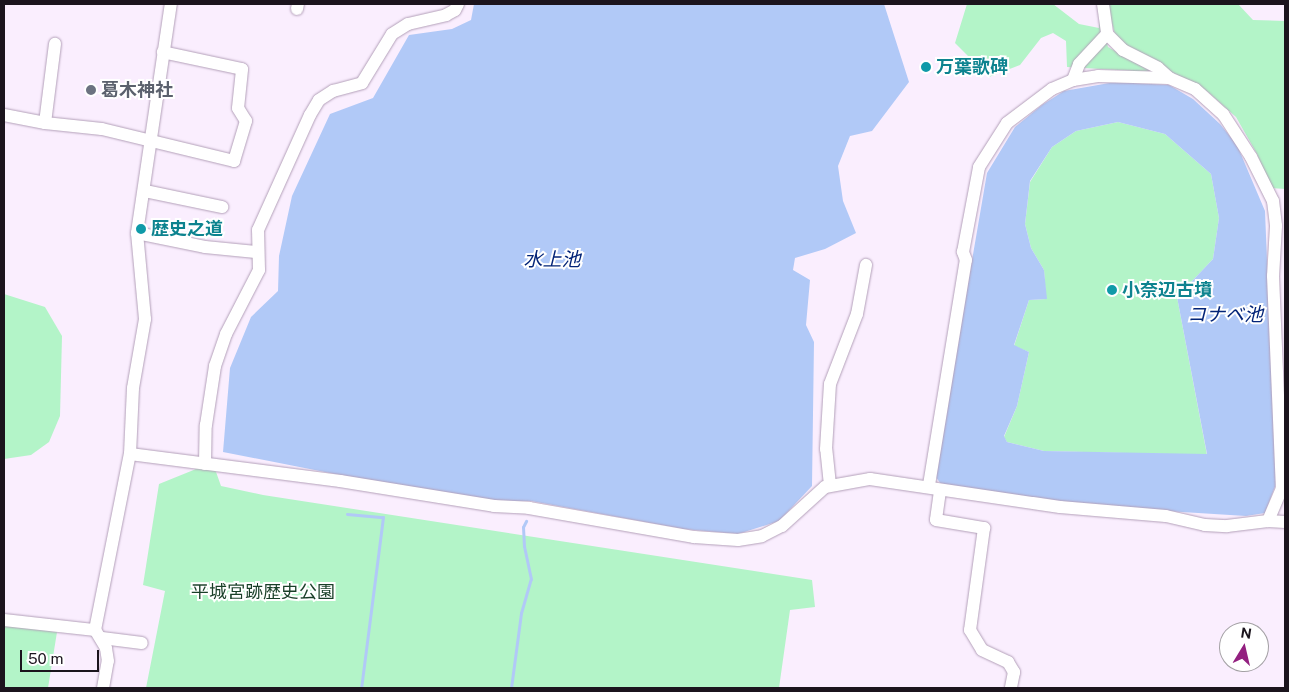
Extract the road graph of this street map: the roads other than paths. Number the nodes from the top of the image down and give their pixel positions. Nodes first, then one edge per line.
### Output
1 (171, 4) edge
2 (458, 4) edge
3 (1103, 4) edge
4 (1106, 34) junction
5 (55, 44) dead end
6 (163, 52) junction
7 (1169, 78) junction
8 (1073, 80) junction
9 (4, 115) edge
10 (44, 123) junction
11 (151, 143) junction
12 (145, 191) junction
13 (222, 207) dead end
14 (138, 233) junction
15 (256, 252) junction
16 (866, 265) dead end
17 (130, 454) junction
18 (205, 464) junction
19 (830, 485) junction
20 (934, 488) junction
21 (1268, 521) junction
22 (1285, 522) edge
23 (4, 620) edge
24 (98, 634) junction
25 (142, 643) dead end
26 (103, 688) edge
27 (1011, 688) edge

1 - 6 street
2 - 15 street
3 - 4 street
4 - 7 street
4 - 8 street
5 - 10 street
6 - 11 street
6 - 11 street
7 - 8 street
7 - 21 street
8 - 20 street
9 - 10 street
10 - 11 street
11 - 12 street
12 - 13 street
12 - 14 street
14 - 15 street
14 - 17 street
15 - 18 street
16 - 19 street
17 - 18 street
17 - 24 street
18 - 19 street
19 - 20 street
20 - 21 street
20 - 27 street
21 - 22 street
23 - 24 street
24 - 25 street
24 - 26 street

